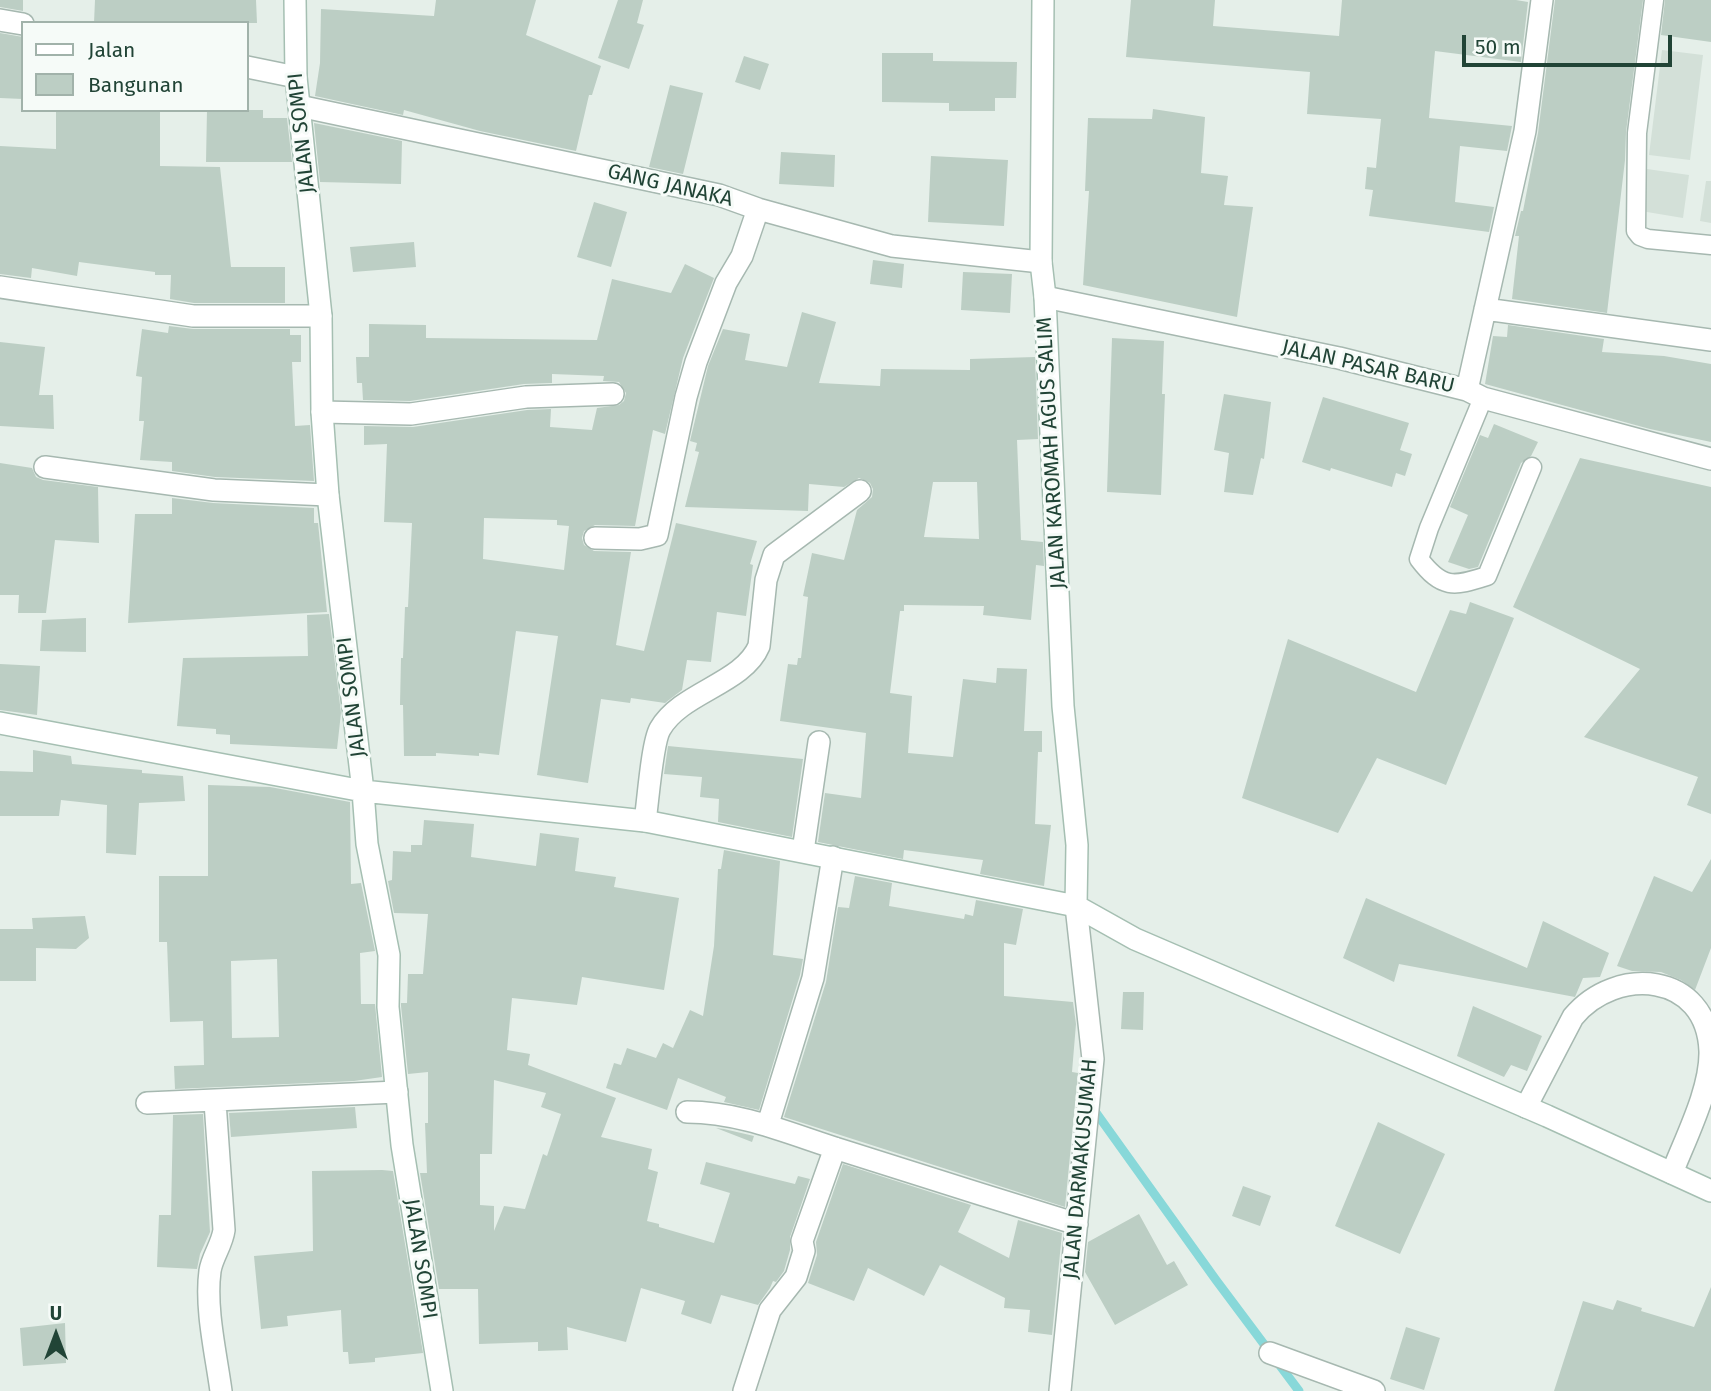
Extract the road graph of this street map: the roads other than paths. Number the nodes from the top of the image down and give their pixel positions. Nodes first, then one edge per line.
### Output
1 (295, 0) edge
2 (1043, 0) edge
3 (1542, 0) edge
4 (1654, 0) edge
5 (0, 20) edge
6 (21, 24) edge
7 (248, 67) edge
8 (296, 77) junction
9 (299, 106) junction
10 (758, 209) junction
11 (1711, 245) edge
12 (1041, 262) junction
13 (0, 287) edge
14 (1045, 297) junction
15 (1485, 310) junction
16 (321, 316) junction
17 (1711, 340) edge
18 (613, 394) dead end
19 (1475, 394) junction
20 (322, 412) junction
21 (1711, 459) edge
22 (45, 467) dead end
23 (1532, 467) dead end
24 (860, 491) dead end
25 (328, 495) junction
26 (595, 538) dead end
27 (0, 723) edge
28 (819, 742) dead end
29 (363, 791) junction
30 (645, 821) junction
31 (803, 851) junction
32 (832, 856) junction
33 (1076, 906) junction
34 (397, 1092) junction
35 (215, 1102) junction
36 (147, 1103) dead end
37 (1527, 1107) junction
38 (687, 1112) dead end
39 (768, 1124) junction
40 (835, 1148) junction
41 (1672, 1173) junction
42 (1711, 1191) edge
43 (1077, 1224) junction
44 (1270, 1353) dead end
45 (221, 1391) edge
46 (442, 1391) edge
47 (744, 1391) edge
48 (1060, 1391) edge
49 (1374, 1391) edge

1 - 8 street, JALAN SOMPI
2 - 12 street, JALAN KAROMAH AGUS SALIM
3 - 15 street, JALAN PASAR BARU
4 - 11 lane
5 - 6 street
7 - 8 street
8 - 9 street, JALAN SOMPI
9 - 10 street, GANG JANAKA
9 - 16 street, JALAN SOMPI
10 - 12 street, GANG JANAKA
10 - 26 street
12 - 14 street, JALAN KAROMAH AGUS SALIM
13 - 16 street
14 - 19 street, JALAN PASAR BARU
14 - 33 street, JALAN KAROMAH AGUS SALIM
15 - 17 street
15 - 19 street, JALAN PASAR BARU
16 - 20 street, JALAN SOMPI
18 - 20 street
19 - 21 street
19 - 23 lane
20 - 25 street, JALAN SOMPI
22 - 25 street
24 - 30 street
25 - 29 street, JALAN SOMPI
27 - 29 street
28 - 31 street
29 - 30 street
29 - 34 street, JALAN SOMPI
30 - 31 street
31 - 32 street
32 - 33 street
32 - 39 street
33 - 37 street
33 - 43 street, JALAN DARMAKUSUMAH
34 - 35 street
34 - 46 street, JALAN SOMPI
35 - 36 street
35 - 45 street
37 - 41 street
37 - 41 street
38 - 39 street
39 - 40 street
40 - 43 street
40 - 47 street
41 - 42 street
43 - 48 street, JALAN DARMAKUSUMAH
44 - 49 street

